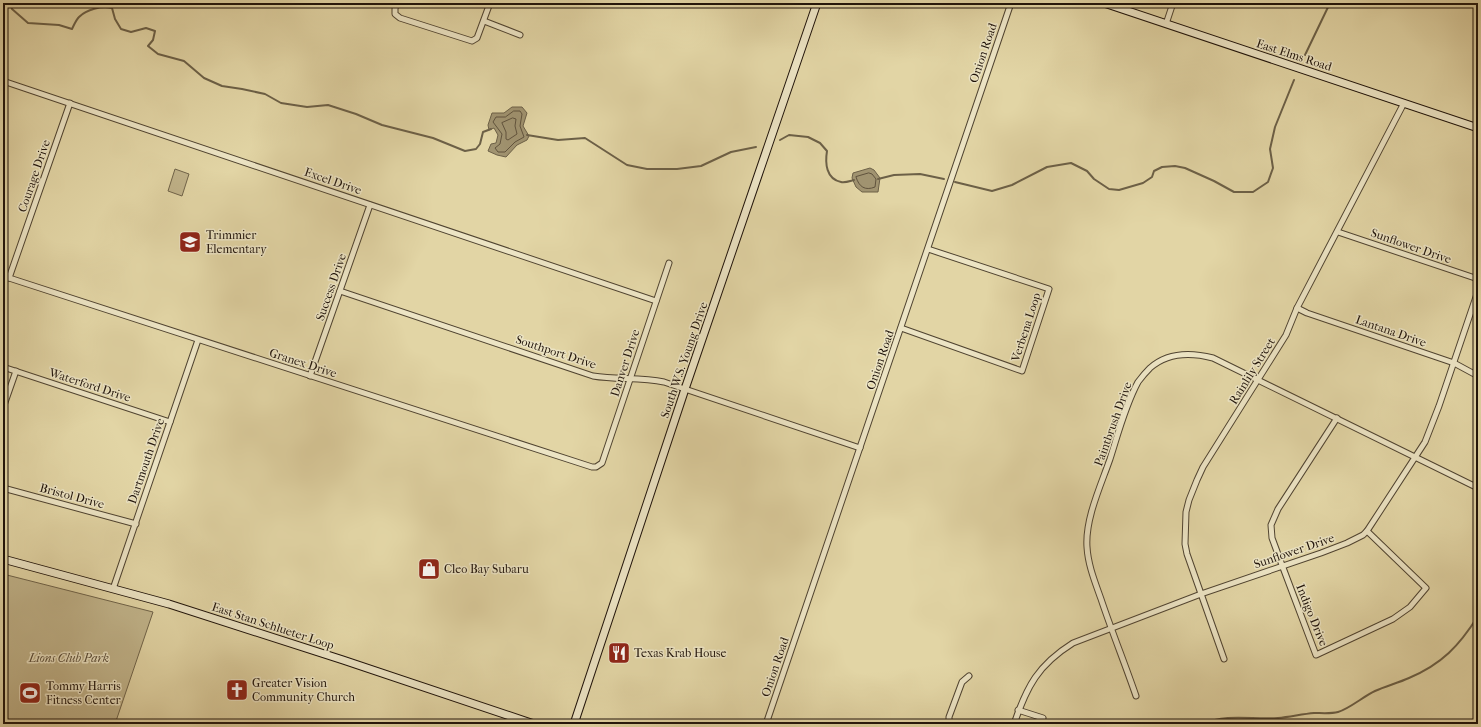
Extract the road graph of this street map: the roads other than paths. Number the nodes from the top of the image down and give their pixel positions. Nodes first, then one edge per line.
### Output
1 (396, 3) edge
2 (490, 3) edge
3 (817, 3) edge
4 (1011, 3) edge
5 (1104, 3) edge
6 (1173, 3) edge
7 (484, 22) junction
8 (1166, 24) junction
9 (520, 35) dead end
10 (3, 81) edge
11 (70, 103) junction
12 (1404, 103) junction
13 (1478, 128) edge
14 (370, 205) junction
15 (1338, 232) junction
16 (928, 249) junction
17 (669, 263) dead end
18 (3, 276) edge
19 (9, 278) junction
20 (1478, 279) edge
21 (340, 291) junction
22 (1478, 292) edge
23 (656, 301) junction
24 (1297, 308) junction
25 (901, 328) junction
26 (198, 340) junction
27 (1454, 363) junction
28 (3, 367) edge
29 (16, 371) junction
30 (310, 376) junction
31 (1478, 376) edge
32 (630, 379) junction
33 (1258, 380) junction
34 (686, 389) junction
35 (3, 408) edge
36 (1337, 418) junction
37 (170, 422) junction
38 (860, 448) junction
39 (1414, 457) junction
40 (596, 468) joint
41 (1476, 487) dead end
42 (3, 488) edge
43 (136, 524) junction
44 (1367, 531) junction
45 (3, 559) edge
46 (1282, 566) junction
47 (114, 589) junction
48 (1201, 594) junction
49 (1112, 628) junction
50 (1224, 659) dead end
51 (969, 676) dead end
52 (1136, 696) dead end
53 (1018, 710) junction
54 (1043, 718) dead end
55 (534, 724) edge
56 (574, 724) edge
57 (766, 724) edge
58 (949, 724) edge
59 (1014, 724) edge

1 - 7 street
2 - 7 street
3 - 34 main road, South W.S. Young Drive
4 - 16 street, Onion Road
5 - 8 main road, East Elms Road
6 - 8 street
7 - 9 street
8 - 12 main road, East Elms Road
10 - 11 street, Excel Drive
11 - 14 street, Excel Drive
11 - 19 street, Courage Drive
12 - 13 main road, East Elms Road
12 - 15 street, Rainlily Street
14 - 21 street, Success Drive
14 - 23 street, Excel Drive
15 - 20 street, Sunflower Drive
15 - 24 street, Rainlily Street
16 - 25 street, Onion Road
16 - 25 street, Verbena Loop
17 - 23 street, Danver Drive
18 - 19 street, Granex Drive
19 - 26 street, Granex Drive
21 - 30 street, Success Drive
21 - 32 street, Southport Drive
22 - 27 street, Sunflower Drive
23 - 32 street, Danver Drive
24 - 27 street, Lantana Drive
24 - 33 street, Rainlily Street
25 - 38 street, Onion Road
26 - 30 street, Granex Drive
26 - 37 street, Dartmouth Drive
27 - 31 street, Lantana Drive
27 - 39 street, Sunflower Drive
28 - 29 street, Waterford Drive
29 - 35 street
29 - 37 street, Waterford Drive
30 - 40 street, Granex Drive
32 - 34 street, Southport Drive
32 - 40 street, Danver Drive
33 - 36 street, Paintbrush Drive
33 - 48 street, Rainlily Street
33 - 49 street, Paintbrush Drive
34 - 38 street, Southport Drive
34 - 56 main road, South W.S. Young Drive
36 - 39 street, Paintbrush Drive
36 - 46 street, Indigo Drive
37 - 43 street, Dartmouth Drive
38 - 57 street, Onion Road
39 - 41 street, Paintbrush Drive
39 - 44 street, Sunflower Drive
42 - 43 street, Bristol Drive
43 - 47 street, Dartmouth Drive
44 - 46 street, Sunflower Drive
44 - 46 street, Indigo Drive
45 - 47 main road, East Stan Schlueter Loop
46 - 48 street, Sunflower Drive
47 - 55 main road, East Stan Schlueter Loop
48 - 49 street, Sunflower Drive
48 - 50 street, Rainlily Street
49 - 52 street, Paintbrush Drive
49 - 53 street, Sunflower Drive
51 - 58 street
53 - 54 street
53 - 59 street, Sunflower Drive

